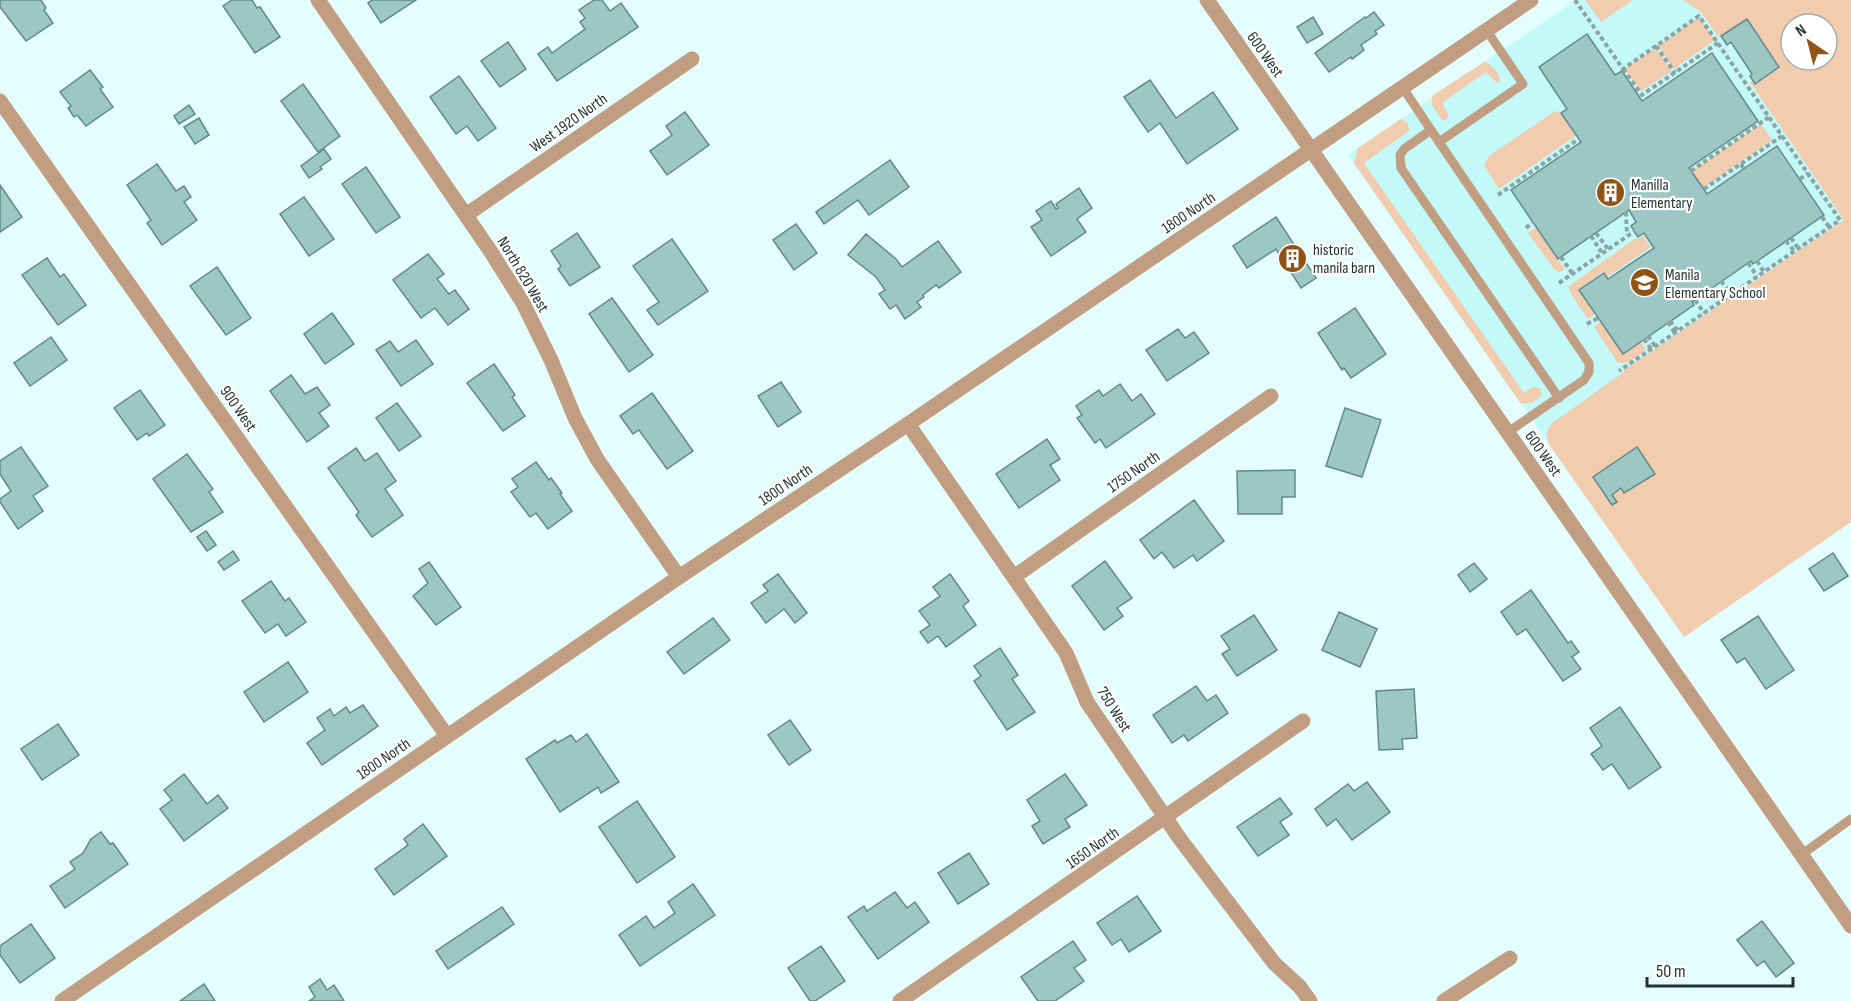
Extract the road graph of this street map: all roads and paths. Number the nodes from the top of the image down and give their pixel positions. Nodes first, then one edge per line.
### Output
1 (318, 0) edge
2 (1207, 0) edge
3 (1531, 0) edge
4 (1575, 0) edge
5 (1487, 31) junction
6 (1718, 43) junction
7 (1656, 46) junction
8 (692, 59) dead end
9 (1623, 69) junction
10 (1675, 72) junction
11 (1403, 88) junction
12 (0, 101) edge
13 (1769, 117) junction
14 (1431, 130) junction
15 (1782, 136) junction
16 (1577, 140) dead end
17 (1439, 142) junction
18 (1771, 144) junction
19 (1774, 149) dead end
20 (1311, 150) junction
21 (1741, 164) junction
22 (1692, 168) dead end
23 (1735, 168) junction
24 (1744, 169) dead end
25 (1739, 173) dead end
26 (1808, 173) junction
27 (1800, 179) dead end
28 (1710, 192) dead end
29 (1498, 195) dead end
30 (1626, 212) dead end
31 (466, 214) junction
32 (1822, 217) dead end
33 (1533, 222) dead end
34 (1829, 227) junction
35 (1526, 228) dead end
36 (1635, 231) dead end
37 (1596, 232) dead end
38 (1591, 236) dead end
39 (1627, 236) junction
40 (1789, 239) dead end
41 (1608, 249) junction
42 (1796, 250) junction
43 (1602, 253) junction
44 (1561, 257) dead end
45 (1757, 261) dead end
46 (1748, 263) dead end
47 (1764, 272) junction
48 (1572, 273) junction
49 (1757, 276) junction
50 (1721, 281) dead end
51 (1559, 283) dead end
52 (1731, 294) junction
53 (1695, 300) dead end
54 (1704, 313) junction
55 (1598, 318) dead end
56 (1669, 322) dead end
57 (1587, 324) dead end
58 (1676, 332) junction
59 (1646, 337) dead end
60 (1653, 348) junction
61 (1619, 371) dead end
62 (1271, 396) dead end
63 (1559, 398) junction
64 (908, 424) junction
65 (1508, 432) junction
66 (1015, 576) junction
67 (679, 577) junction
68 (1303, 721) dead end
69 (447, 736) junction
70 (1166, 817) junction
71 (1851, 819) edge
72 (1801, 855) junction
73 (1851, 926) edge
74 (1510, 958) dead end
75 (62, 1001) edge
76 (900, 1001) edge
77 (1310, 1001) edge
78 (1444, 1001) edge

1 - 31 street, North 820 West
2 - 20 street, 600 West
3 - 5 street, 1800 North
4 - 9 path
5 - 11 street, 1800 North
5 - 17 lane
6 - 7 path
6 - 10 path
6 - 13 path
7 - 9 path
7 - 10 path
8 - 31 street, West 1920 North
9 - 10 path
11 - 14 lane
11 - 20 street, 1800 North
12 - 69 street, 900 West
13 - 15 path
13 - 22 path
14 - 17 lane
14 - 63 lane
15 - 18 path
15 - 26 path
16 - 29 path
17 - 63 lane
18 - 19 path
18 - 21 path
20 - 64 street, 1800 North
20 - 65 street, 600 West
21 - 23 path
21 - 24 path
23 - 25 path
23 - 28 path
26 - 27 path
26 - 34 path
30 - 39 path
31 - 67 street, North 820 West
32 - 34 path
33 - 35 path
34 - 42 path
36 - 39 path
37 - 41 path
38 - 43 path
39 - 41 path
40 - 42 path
41 - 43 path
42 - 47 path
43 - 48 path
44 - 48 path
45 - 47 path
46 - 49 path
47 - 49 path
48 - 51 path
49 - 52 path
50 - 52 path
52 - 54 path
53 - 54 path
54 - 58 path
55 - 57 path
56 - 58 path
58 - 60 path
59 - 60 path
60 - 61 path
62 - 66 street, 1750 North
63 - 65 lane
64 - 66 street, 750 West
64 - 67 street, 1800 North
65 - 72 street, 600 West
66 - 70 street, 750 West
67 - 69 street, 1800 North
68 - 70 street, 1650 North
69 - 75 street, 1800 North
70 - 76 street, 1650 North
70 - 77 street, 750 West
71 - 72 lane
72 - 73 street, 600 West
74 - 78 street

